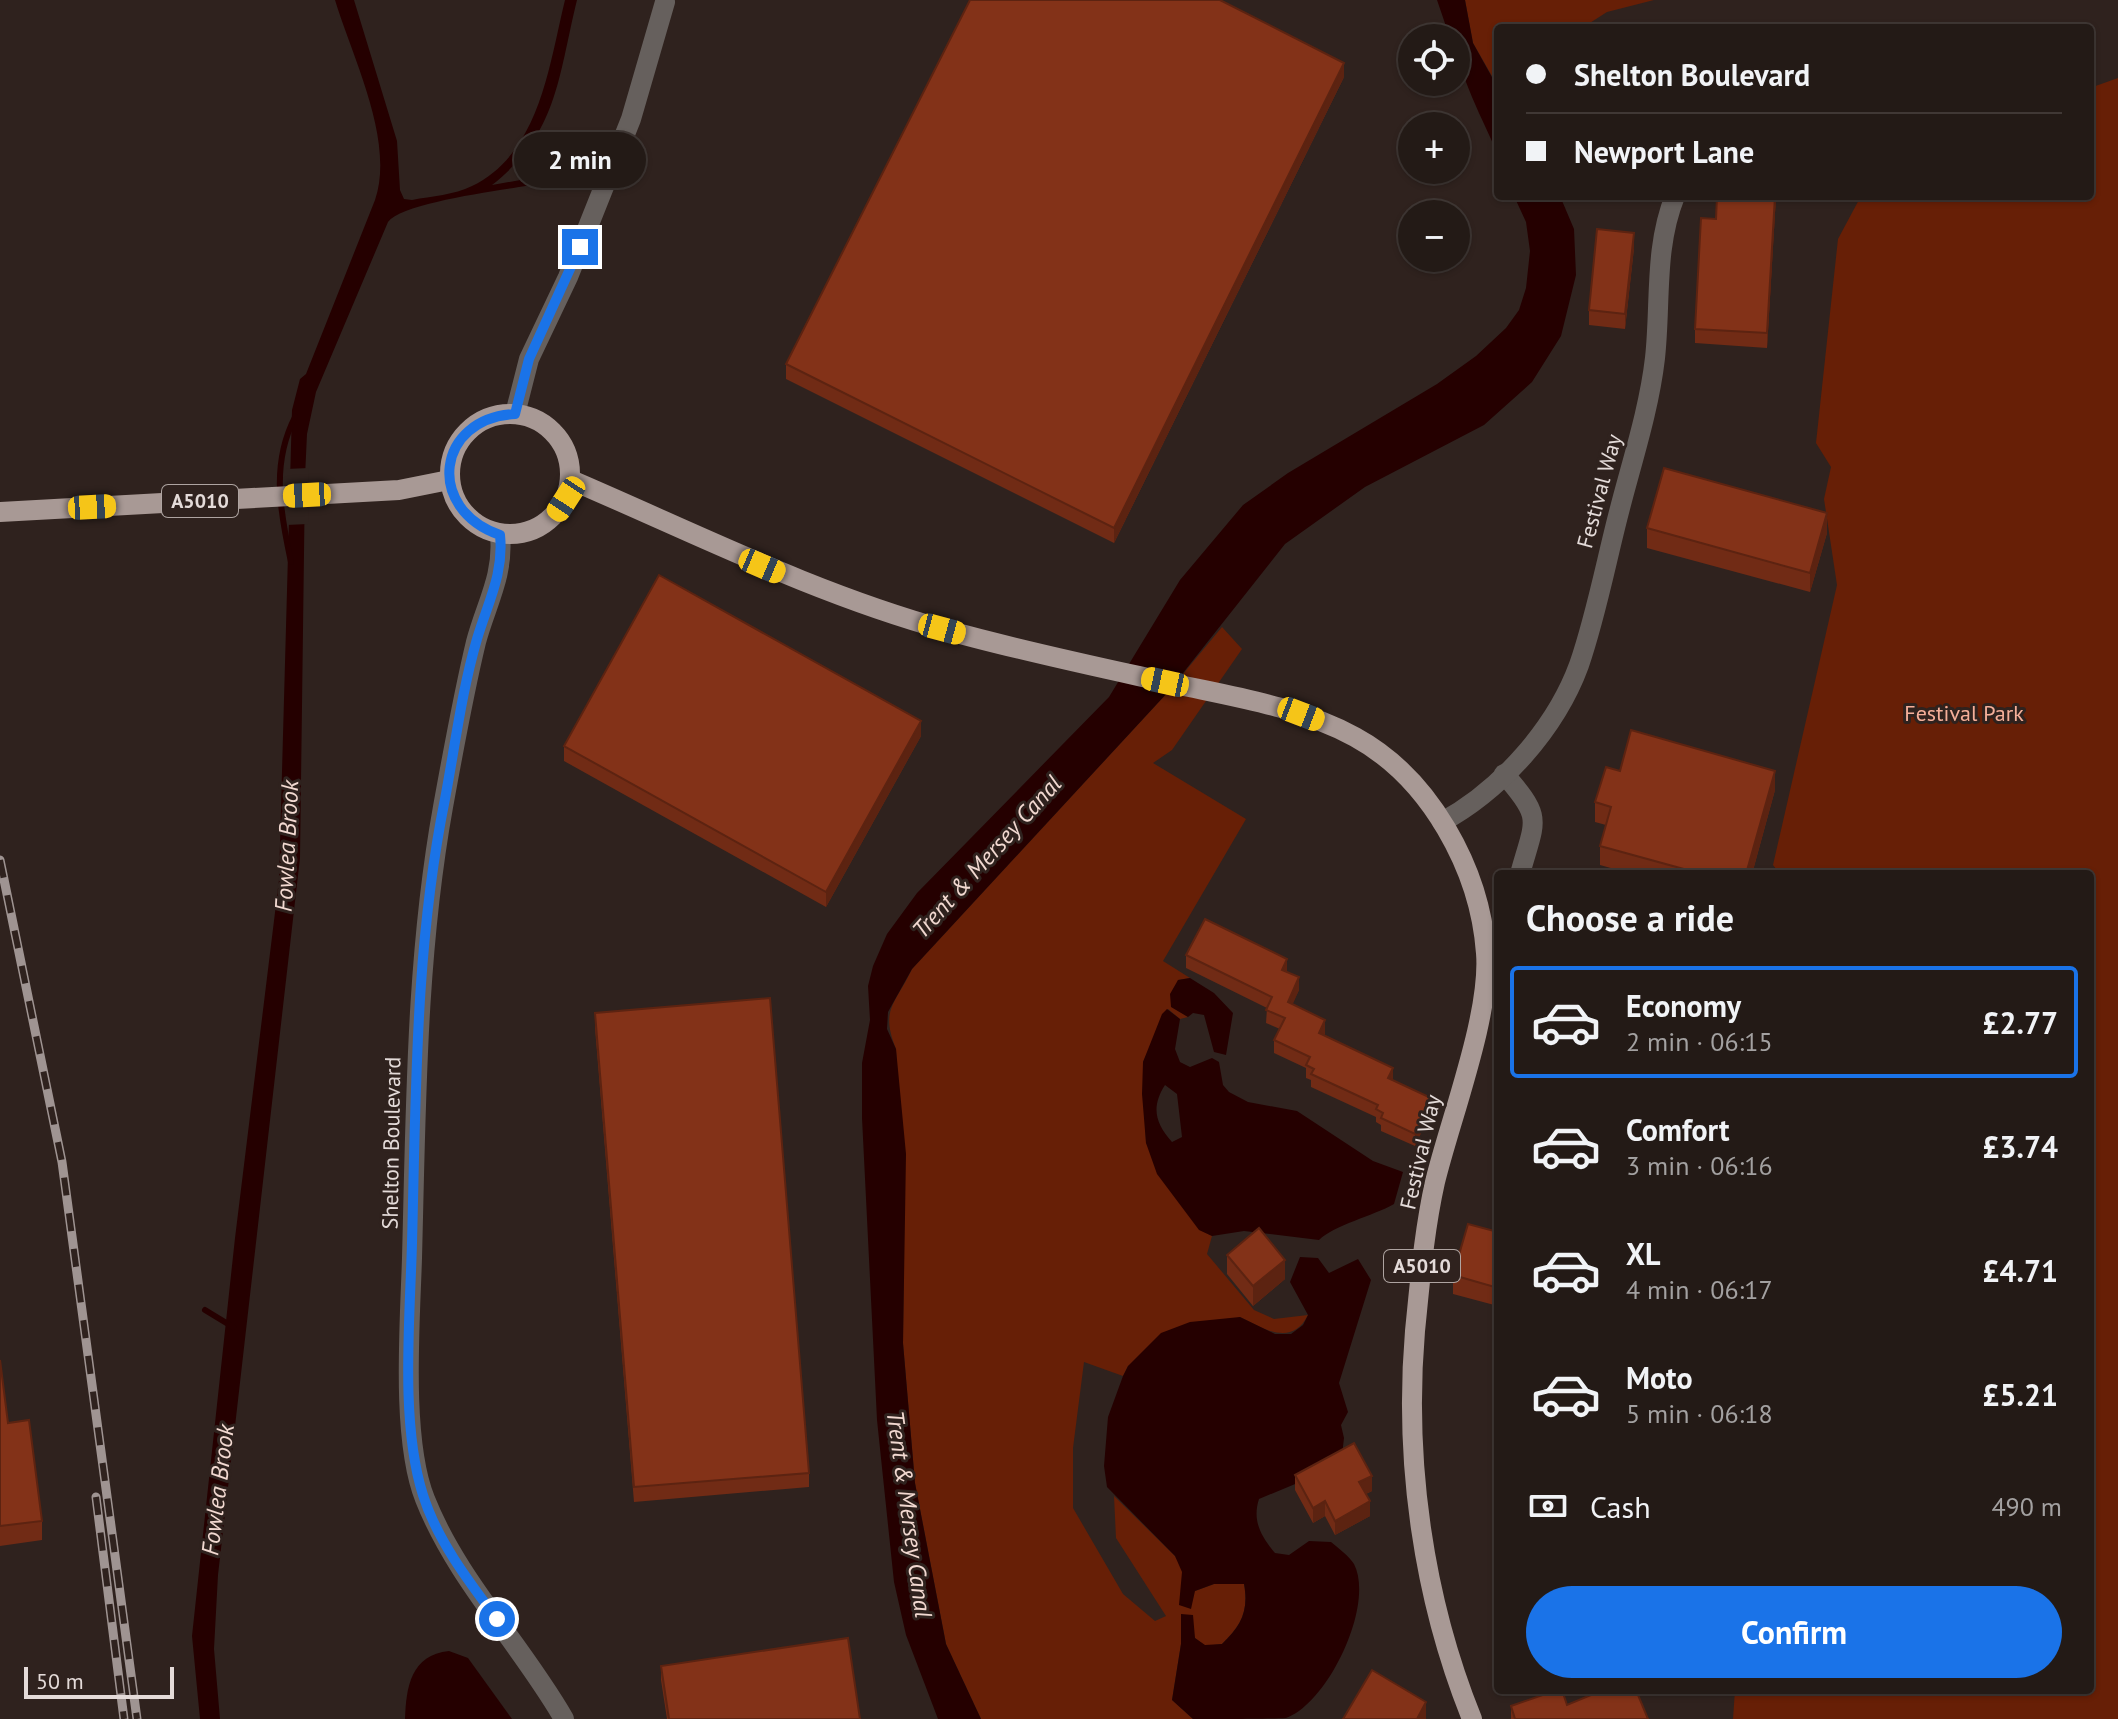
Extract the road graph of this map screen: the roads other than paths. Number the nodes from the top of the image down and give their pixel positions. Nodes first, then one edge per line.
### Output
1 (665, 2) dead end
2 (1673, 200) edge
3 (515, 414) junction
4 (449, 480) junction
5 (571, 480) junction
6 (0, 512) edge
7 (500, 535) junction
8 (1504, 774) junction
9 (1442, 822) junction
10 (1521, 870) edge
11 (564, 1719) edge
12 (1472, 1719) edge

1 - 3 street
2 - 8 street, Festival Way
3 - 4 main road
3 - 5 main road
4 - 6 main road, A5010
4 - 7 main road
5 - 7 main road
5 - 9 main road, A5010
7 - 11 street, Shelton Boulevard
8 - 9 street, Festival Way
8 - 10 street
9 - 12 main road, Festival Way / A5010

